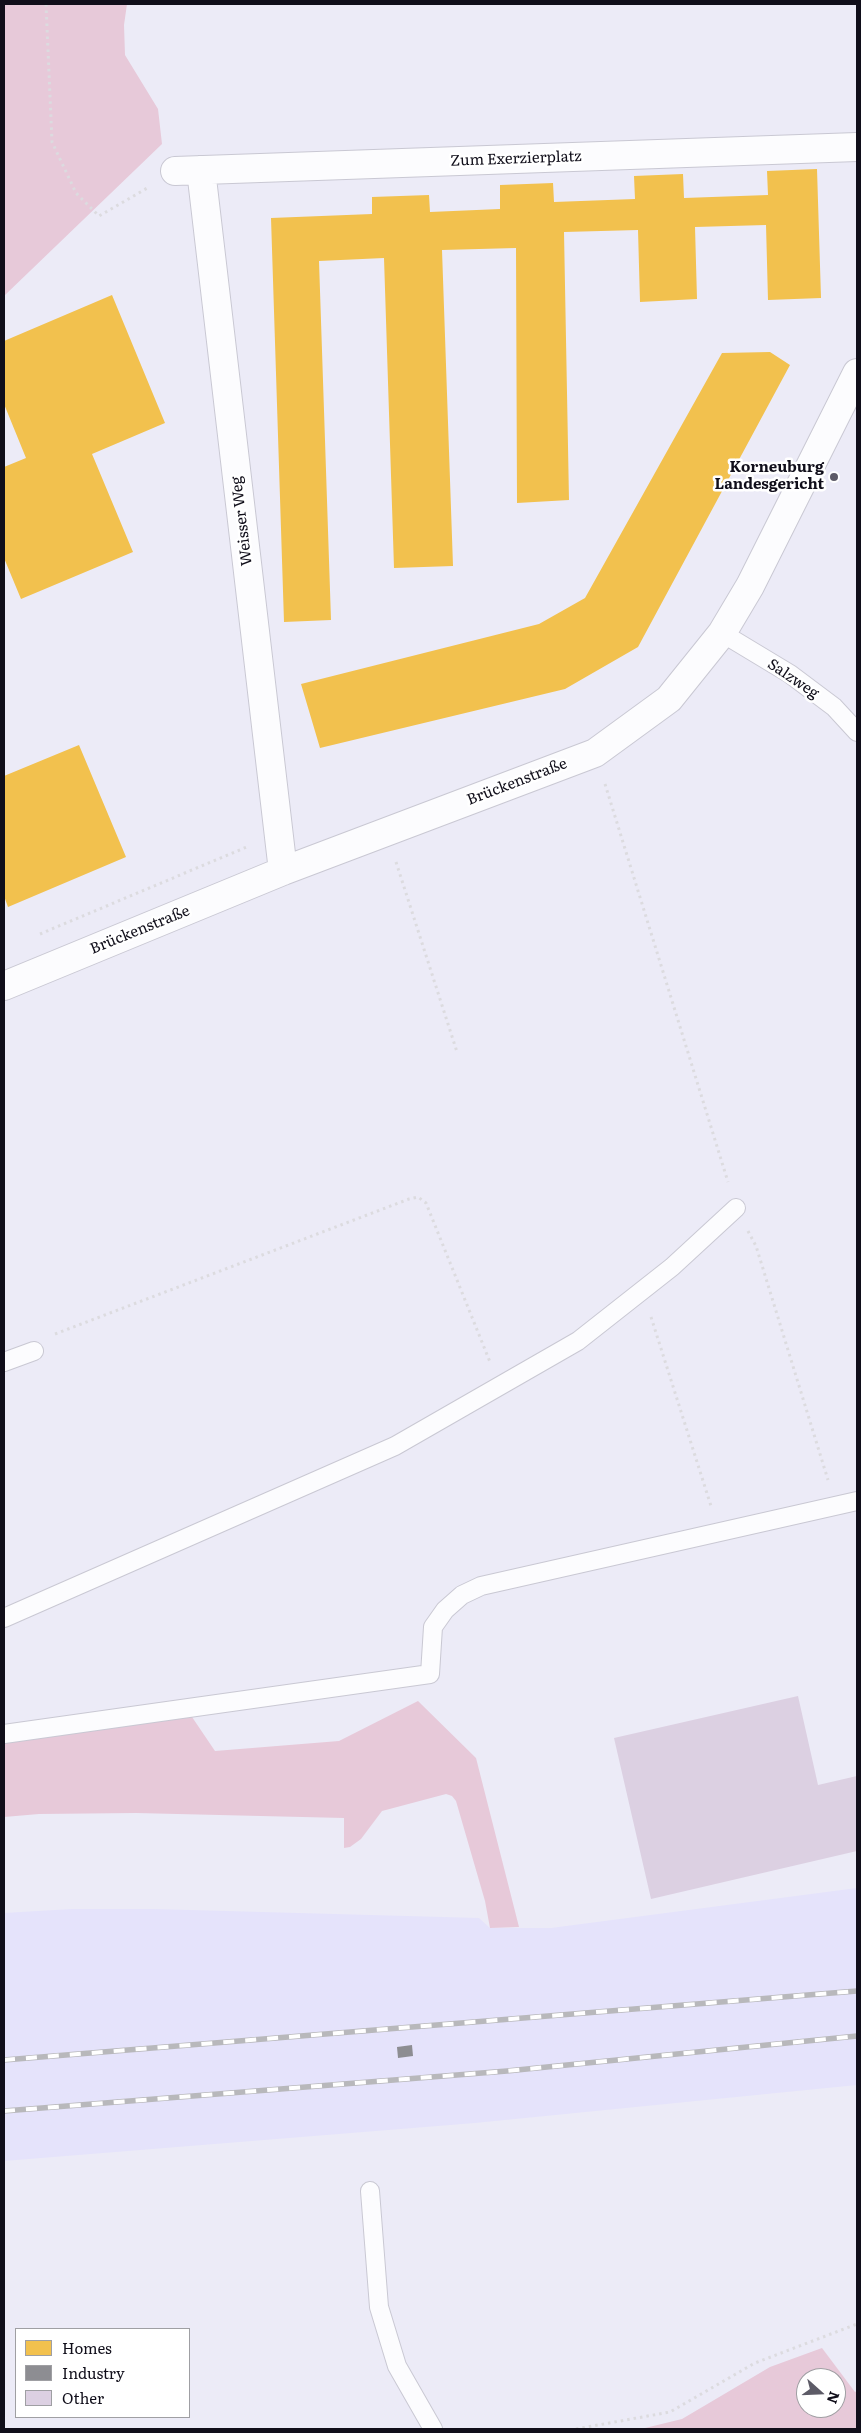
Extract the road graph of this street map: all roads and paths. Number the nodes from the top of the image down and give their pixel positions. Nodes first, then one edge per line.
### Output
1 (46, 4) edge
2 (857, 146) edge
3 (188, 171) junction
4 (857, 373) edge
5 (722, 634) junction
6 (857, 732) edge
7 (595, 753) junction
8 (387, 832) junction
9 (279, 833) junction
10 (284, 871) junction
11 (31, 937) dead end
12 (4, 986) edge
13 (457, 1052) dead end
14 (736, 1208) junction
15 (643, 1290) junction
16 (34, 1351) joint
17 (4, 1362) edge
18 (500, 1386) junction
19 (857, 1501) edge
20 (836, 1506) junction
21 (719, 1532) junction
22 (4, 1618) edge
23 (4, 1734) edge
24 (370, 2191) dead end
25 (857, 2324) edge
26 (433, 2429) edge
27 (576, 2429) edge

1 - 3 path
2 - 3 street, Zum Exerzierplatz
3 - 9 street, Weisser Weg
4 - 5 street, Brückenstraße
5 - 6 lane, Salzweg
5 - 7 street, Brückenstraße
7 - 8 street, Brückenstraße
7 - 14 path
8 - 10 street, Brückenstraße
8 - 13 path
9 - 10 street, Weisser Weg
9 - 11 path
10 - 12 street, Brückenstraße
14 - 15 lane
14 - 20 path
15 - 18 lane
15 - 21 path
16 - 17 lane
16 - 18 path
18 - 22 lane
19 - 20 lane
20 - 21 lane
21 - 23 lane
24 - 26 lane
25 - 27 path

